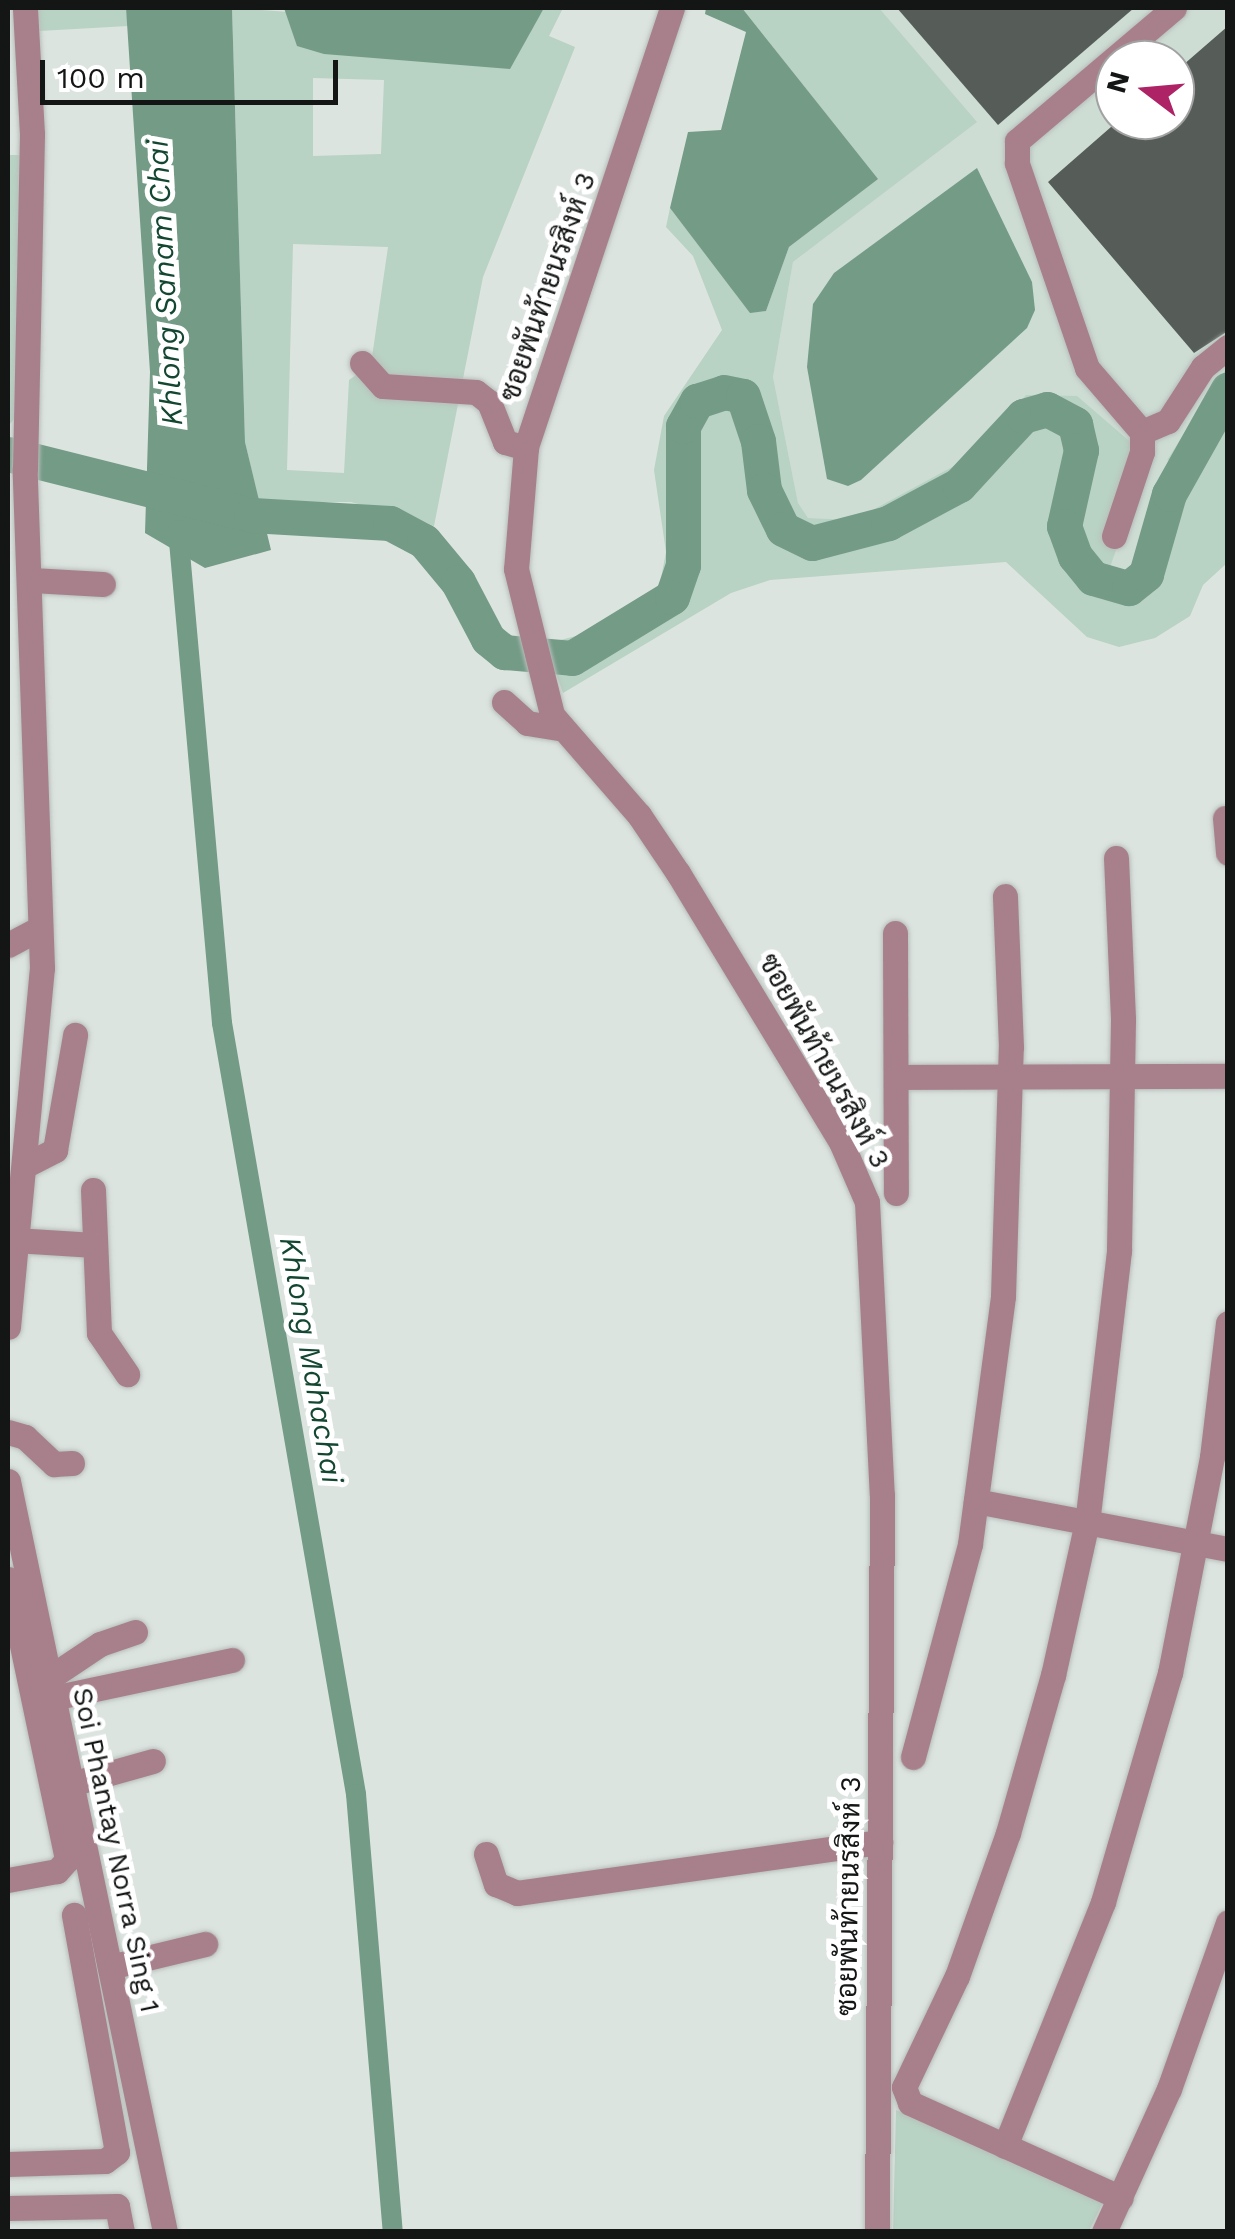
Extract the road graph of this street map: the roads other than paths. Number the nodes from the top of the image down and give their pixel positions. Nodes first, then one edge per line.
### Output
1 (25, 8) edge
2 (672, 8) edge
3 (1174, 8) edge
4 (20, 123) edge
5 (1228, 347) edge
6 (362, 363) dead end
7 (1142, 432) junction
8 (526, 448) junction
9 (1114, 536) dead end
10 (31, 580) junction
11 (103, 584) dead end
12 (504, 702) dead end
13 (563, 729) junction
14 (1225, 818) edge
15 (1228, 853) edge
16 (1116, 858) dead end
17 (1005, 896) dead end
18 (40, 928) junction
19 (895, 933) dead end
20 (8, 945) edge
21 (74, 1035) dead end
22 (1123, 1076) junction
23 (1228, 1076) edge
24 (896, 1077) junction
25 (1011, 1077) junction
26 (24, 1166) junction
27 (93, 1190) dead end
28 (896, 1193) dead end
29 (15, 1240) junction
30 (94, 1244) junction
31 (1228, 1323) edge
32 (8, 1327) edge
33 (128, 1374) dead end
34 (8, 1432) edge
35 (72, 1463) dead end
36 (8, 1481) edge
37 (976, 1501) junction
38 (1087, 1522) junction
39 (1197, 1543) junction
40 (1228, 1549) edge
41 (8, 1579) edge
42 (136, 1632) dead end
43 (232, 1660) dead end
44 (51, 1688) junction
45 (912, 1757) dead end
46 (153, 1761) dead end
47 (72, 1784) junction
48 (880, 1842) junction
49 (486, 1854) dead end
50 (8, 1880) edge
51 (74, 1915) dead end
52 (1228, 1922) edge
53 (205, 1944) dead end
54 (110, 1967) junction
55 (1004, 2146) junction
56 (8, 2164) edge
57 (1121, 2198) junction
58 (9, 2216) edge
59 (122, 2232) edge
60 (165, 2232) edge
61 (877, 2232) edge
62 (1104, 2232) edge

1 - 4 street
2 - 8 street, ซอยพันท้ายนรสิงห์ 3
3 - 7 street
4 - 10 street
5 - 7 street
6 - 8 street
7 - 9 street
8 - 13 street, ซอยพันท้ายนรสิงห์ 3
10 - 11 street
10 - 18 street
12 - 13 street
13 - 48 street, ซอยพันท้ายนรสิงห์ 3
14 - 15 street
16 - 22 street
17 - 25 street
18 - 20 street
18 - 26 street
19 - 24 street
21 - 26 street
22 - 23 street
22 - 25 street
22 - 38 street
24 - 25 street
24 - 28 street
25 - 37 street
26 - 29 street
27 - 30 street
29 - 30 street
29 - 32 street
30 - 33 street
31 - 39 street
34 - 35 street
36 - 44 street, Soi Phantay Norra Sing 1
37 - 38 street
37 - 45 street
38 - 39 street
38 - 55 street
39 - 40 street
39 - 55 street
41 - 50 street
42 - 44 street
43 - 44 street
44 - 47 street, Soi Phantay Norra Sing 1
46 - 47 street
47 - 54 street, Soi Phantay Norra Sing 1
48 - 49 street
48 - 61 street, ซอยพันท้ายนรสิงห์ 3
51 - 56 street
52 - 57 street
53 - 54 street
54 - 60 street, Soi Phantay Norra Sing 1
55 - 57 street
57 - 62 street
58 - 59 street

